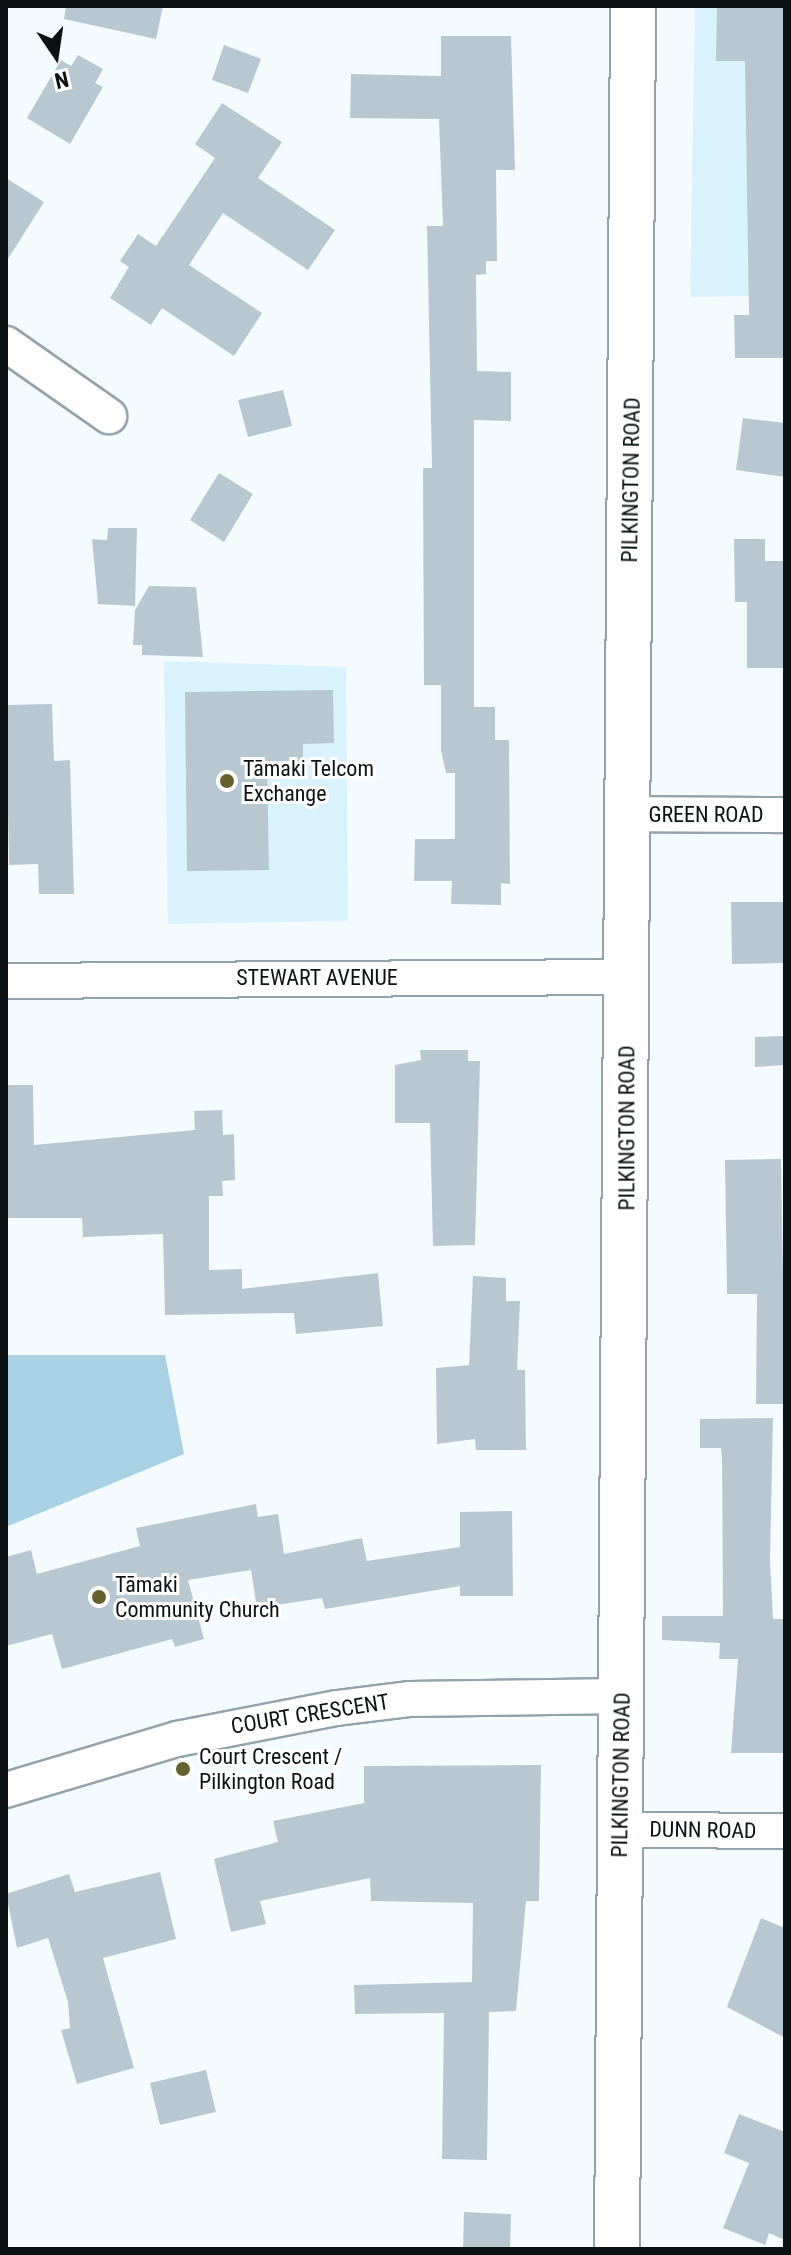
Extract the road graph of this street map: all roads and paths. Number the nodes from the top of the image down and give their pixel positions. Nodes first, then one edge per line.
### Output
1 (633, 6) edge
2 (6, 344) edge
3 (109, 416) dead end
4 (627, 814) junction
5 (785, 815) edge
6 (628, 977) junction
7 (6, 981) edge
8 (622, 1696) junction
9 (6, 1790) edge
10 (621, 1830) junction
11 (785, 1831) edge
12 (617, 2249) edge

1 - 4 street, PILKINGTON ROAD
2 - 3 street
4 - 5 street, GREEN ROAD
4 - 6 street, PILKINGTON ROAD
6 - 7 street, STEWART AVENUE
6 - 8 street, PILKINGTON ROAD
8 - 9 street, COURT CRESCENT
8 - 10 street, PILKINGTON ROAD
10 - 11 street, DUNN ROAD
10 - 12 street, PILKINGTON ROAD

